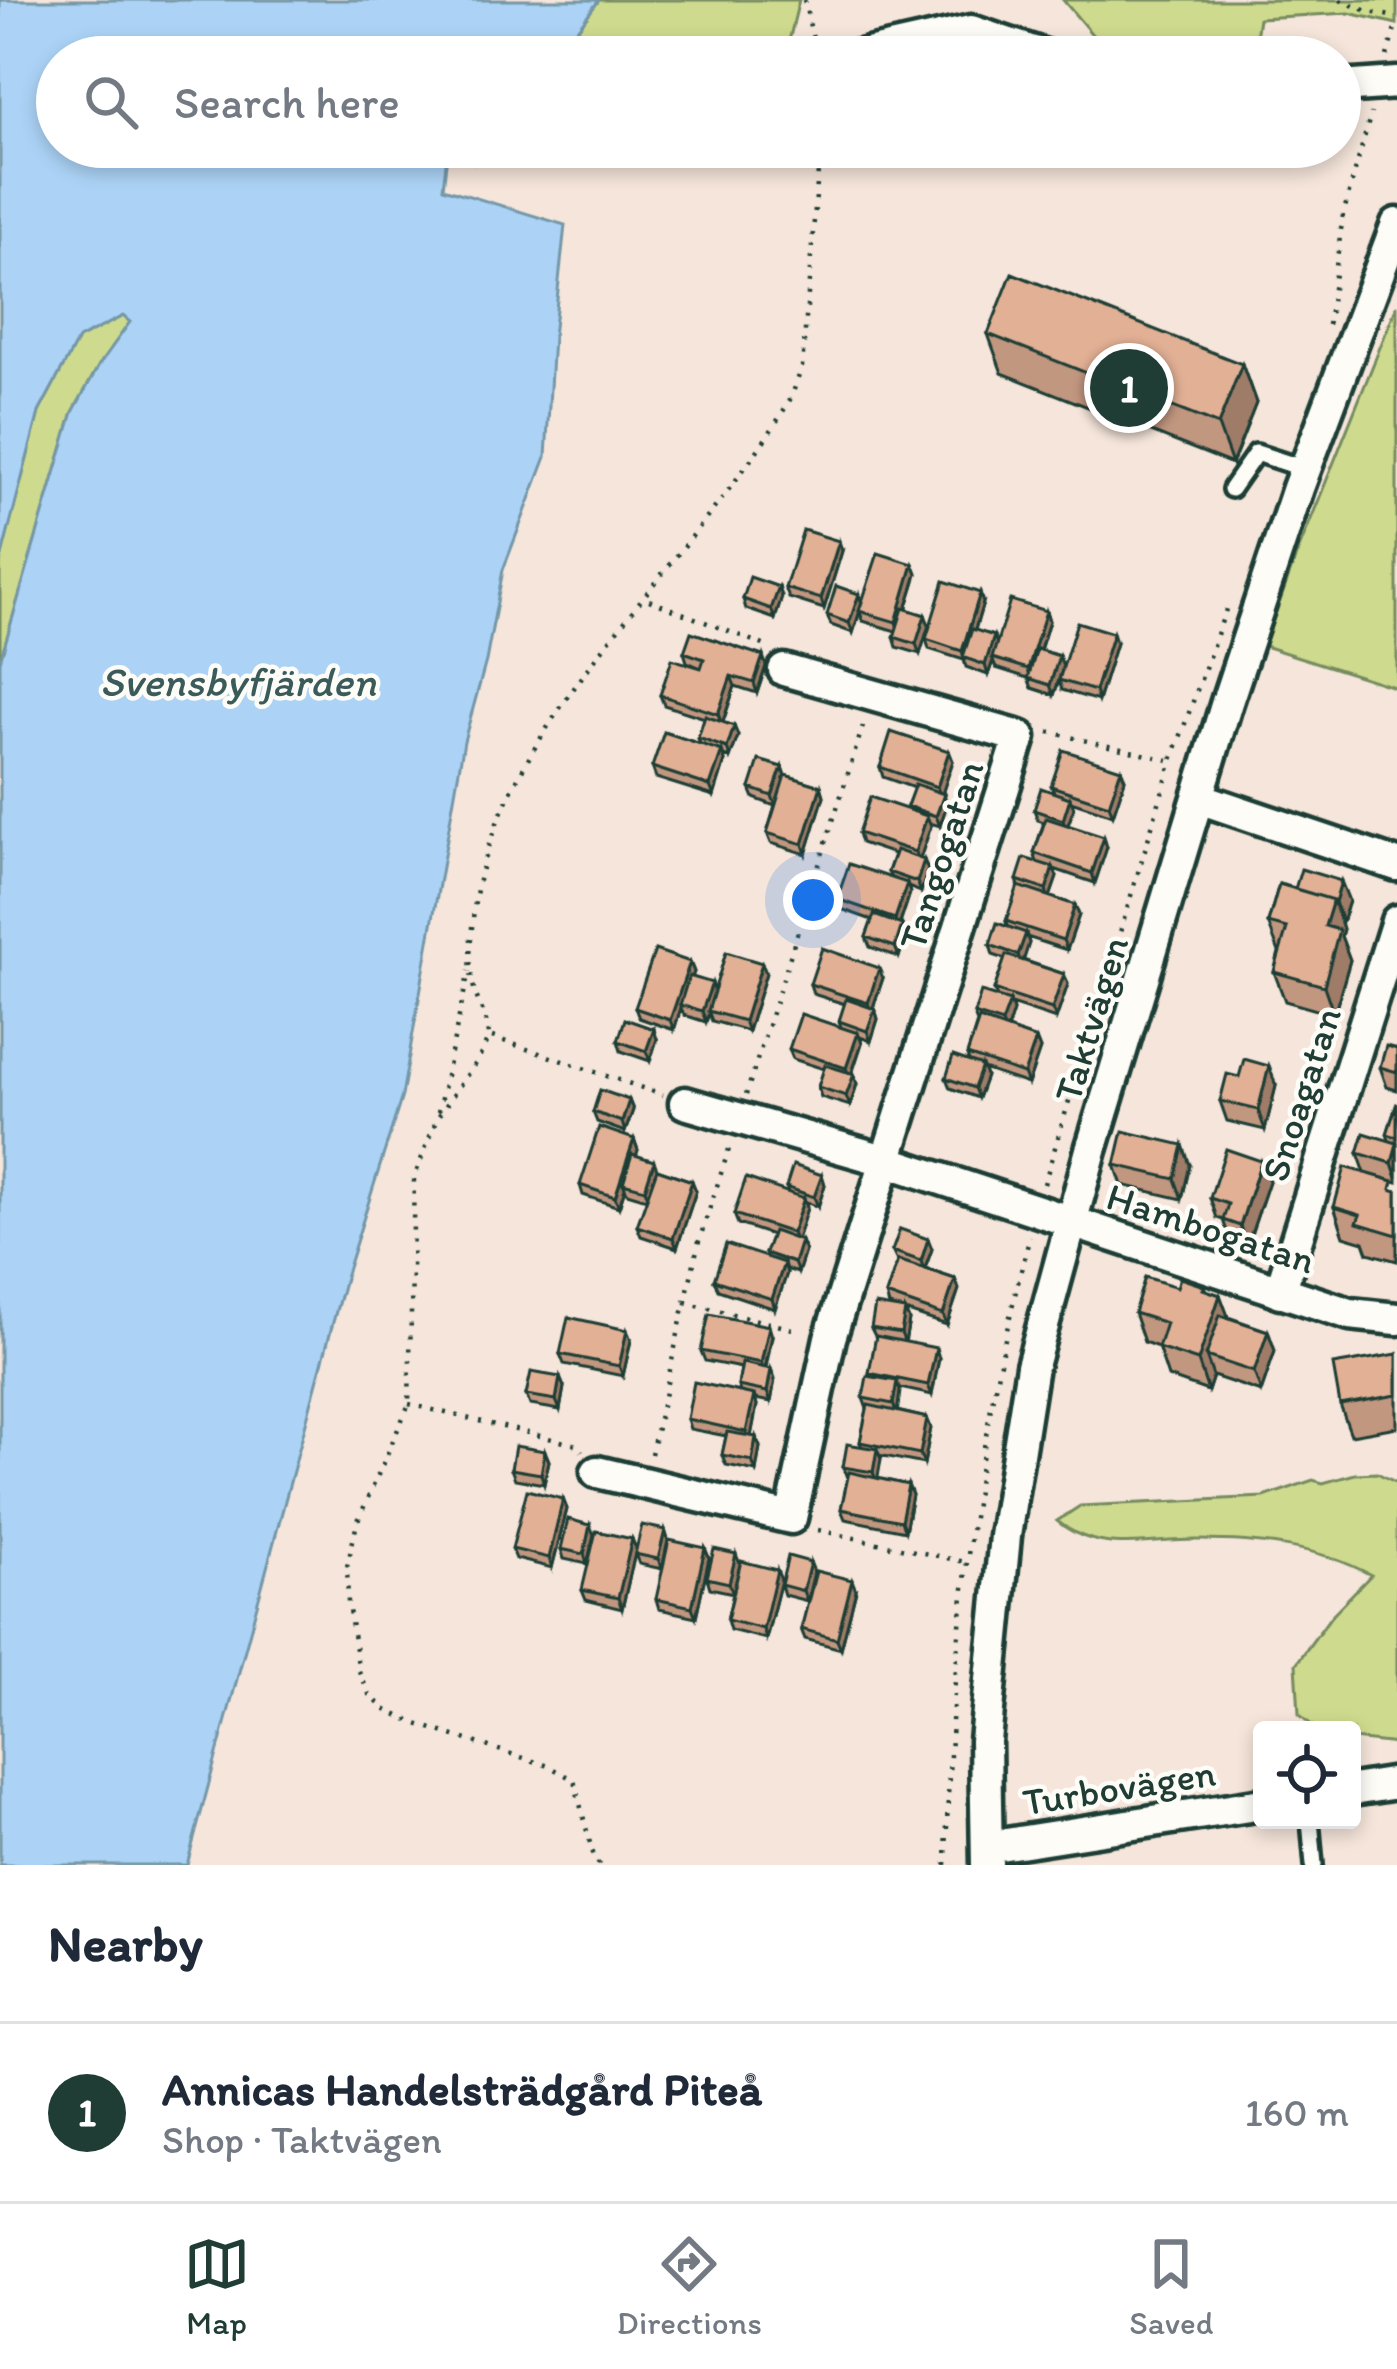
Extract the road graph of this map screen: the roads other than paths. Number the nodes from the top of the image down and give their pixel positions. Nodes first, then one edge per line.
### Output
1 (949, 36) edge
2 (986, 36) edge
3 (1397, 83) edge
4 (1361, 86) edge
5 (1397, 224) edge
6 (1305, 469) junction
7 (1231, 489) dead end
8 (784, 670) road end
9 (1203, 784) junction
10 (1397, 866) edge
11 (1397, 921) edge
12 (685, 1102) road end
13 (884, 1160) junction
14 (1071, 1224) junction
15 (1280, 1292) junction
16 (1397, 1319) edge
17 (597, 1472) road end
18 (1397, 1783) edge
19 (1361, 1789) edge
20 (1253, 1806) edge
21 (1311, 1829) edge
22 (987, 1856) edge
23 (1314, 1865) edge

1 - 2 street
3 - 4 street
5 - 6 street, Taktvägen
6 - 7 lane
6 - 9 street, Taktvägen
8 - 13 street, Tangogatan
9 - 10 street
9 - 14 street, Taktvägen
11 - 15 street, Snoagatan
12 - 13 street
13 - 14 street
13 - 17 street, Tangogatan
14 - 15 street, Hambogatan
14 - 22 street, Taktvägen
15 - 16 street, Hambogatan
18 - 19 street
20 - 22 street, Turbovägen
21 - 23 lane

